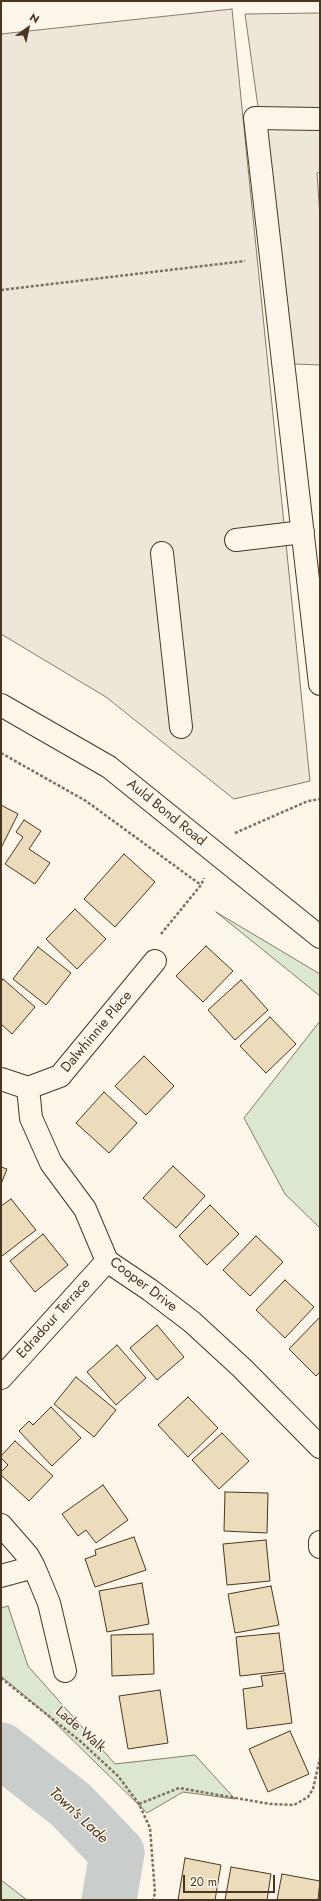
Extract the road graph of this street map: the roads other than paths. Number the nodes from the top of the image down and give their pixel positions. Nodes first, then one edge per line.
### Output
1 (320, 119) edge
2 (303, 532) junction
3 (236, 540) dead end
4 (162, 553) dead end
5 (320, 684) edge
6 (1, 705) edge
7 (181, 727) dead end
8 (319, 934) edge
9 (156, 961) road end
10 (1, 1079) edge
11 (28, 1088) junction
12 (107, 1261) junction
13 (1, 1378) edge
14 (320, 1447) edge
15 (1, 1525) edge
16 (320, 1542) edge
17 (320, 1547) edge
18 (34, 1567) junction
19 (1, 1576) edge
20 (65, 1672) dead end

1 - 2 street
2 - 3 street
2 - 5 street
4 - 7 street
6 - 8 street, Auld Bond Road
9 - 11 street, Dalwhinnie Place
10 - 11 street
11 - 12 street, Cooper Drive
12 - 13 street, Edradour Terrace
12 - 14 street, Cooper Drive
15 - 18 street
16 - 17 street
18 - 19 street
18 - 20 street

